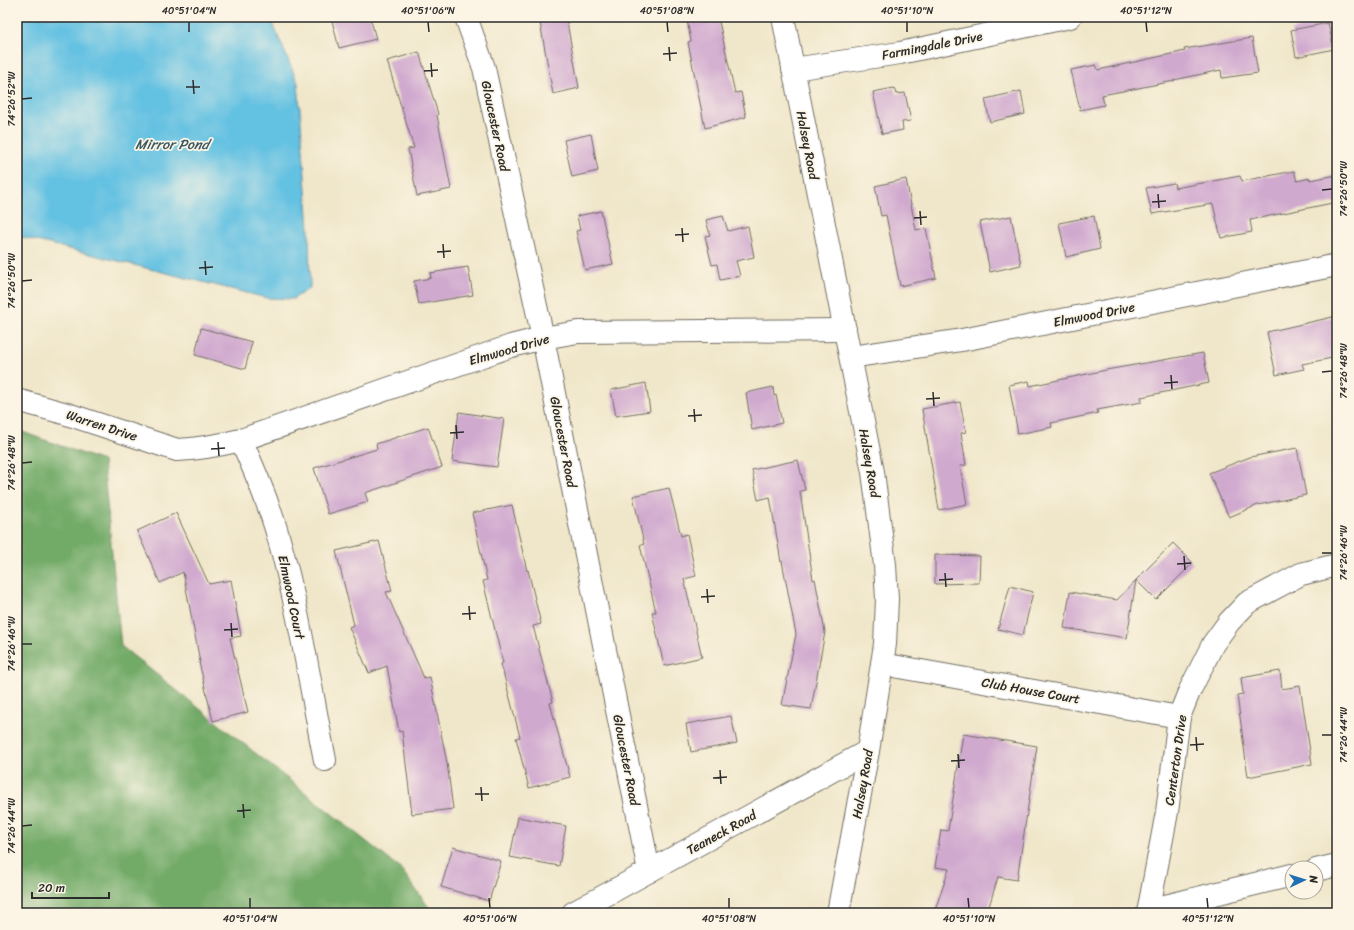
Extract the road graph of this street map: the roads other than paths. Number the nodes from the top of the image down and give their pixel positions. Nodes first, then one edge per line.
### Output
1 (466, 17) edge
2 (783, 17) edge
3 (1070, 17) edge
4 (792, 69) junction
5 (1337, 265) edge
6 (845, 330) junction
7 (543, 338) junction
8 (851, 357) junction
9 (17, 400) edge
10 (241, 440) junction
11 (187, 450) joint
12 (1337, 565) edge
13 (882, 664) junction
14 (1179, 717) junction
15 (868, 752) junction
16 (324, 760) dead end
17 (1337, 865) edge
18 (1324, 868) edge
19 (650, 871) junction
20 (1284, 878) edge
21 (1148, 911) edge
22 (573, 913) edge
23 (838, 913) edge

1 - 7 street, Gloucester Road
2 - 4 street, Halsey Road
3 - 4 street, Farmingdale Drive
4 - 6 street, Halsey Road
5 - 8 street, Elmwood Drive
6 - 7 street, Elmwood Drive
6 - 8 street, Halsey Road
7 - 10 street, Elmwood Drive
7 - 19 street, Gloucester Road
8 - 13 street, Halsey Road
9 - 11 street, Warren Drive
10 - 11 street, Elmwood Drive
10 - 16 street, Elmwood Court
12 - 14 street, Centerton Drive
13 - 14 street, Club House Court
13 - 15 street, Halsey Road
14 - 21 street, Centerton Drive
15 - 19 street, Teaneck Road
15 - 23 street, Halsey Road
17 - 18 street
19 - 22 street, Teaneck Road
20 - 21 street

